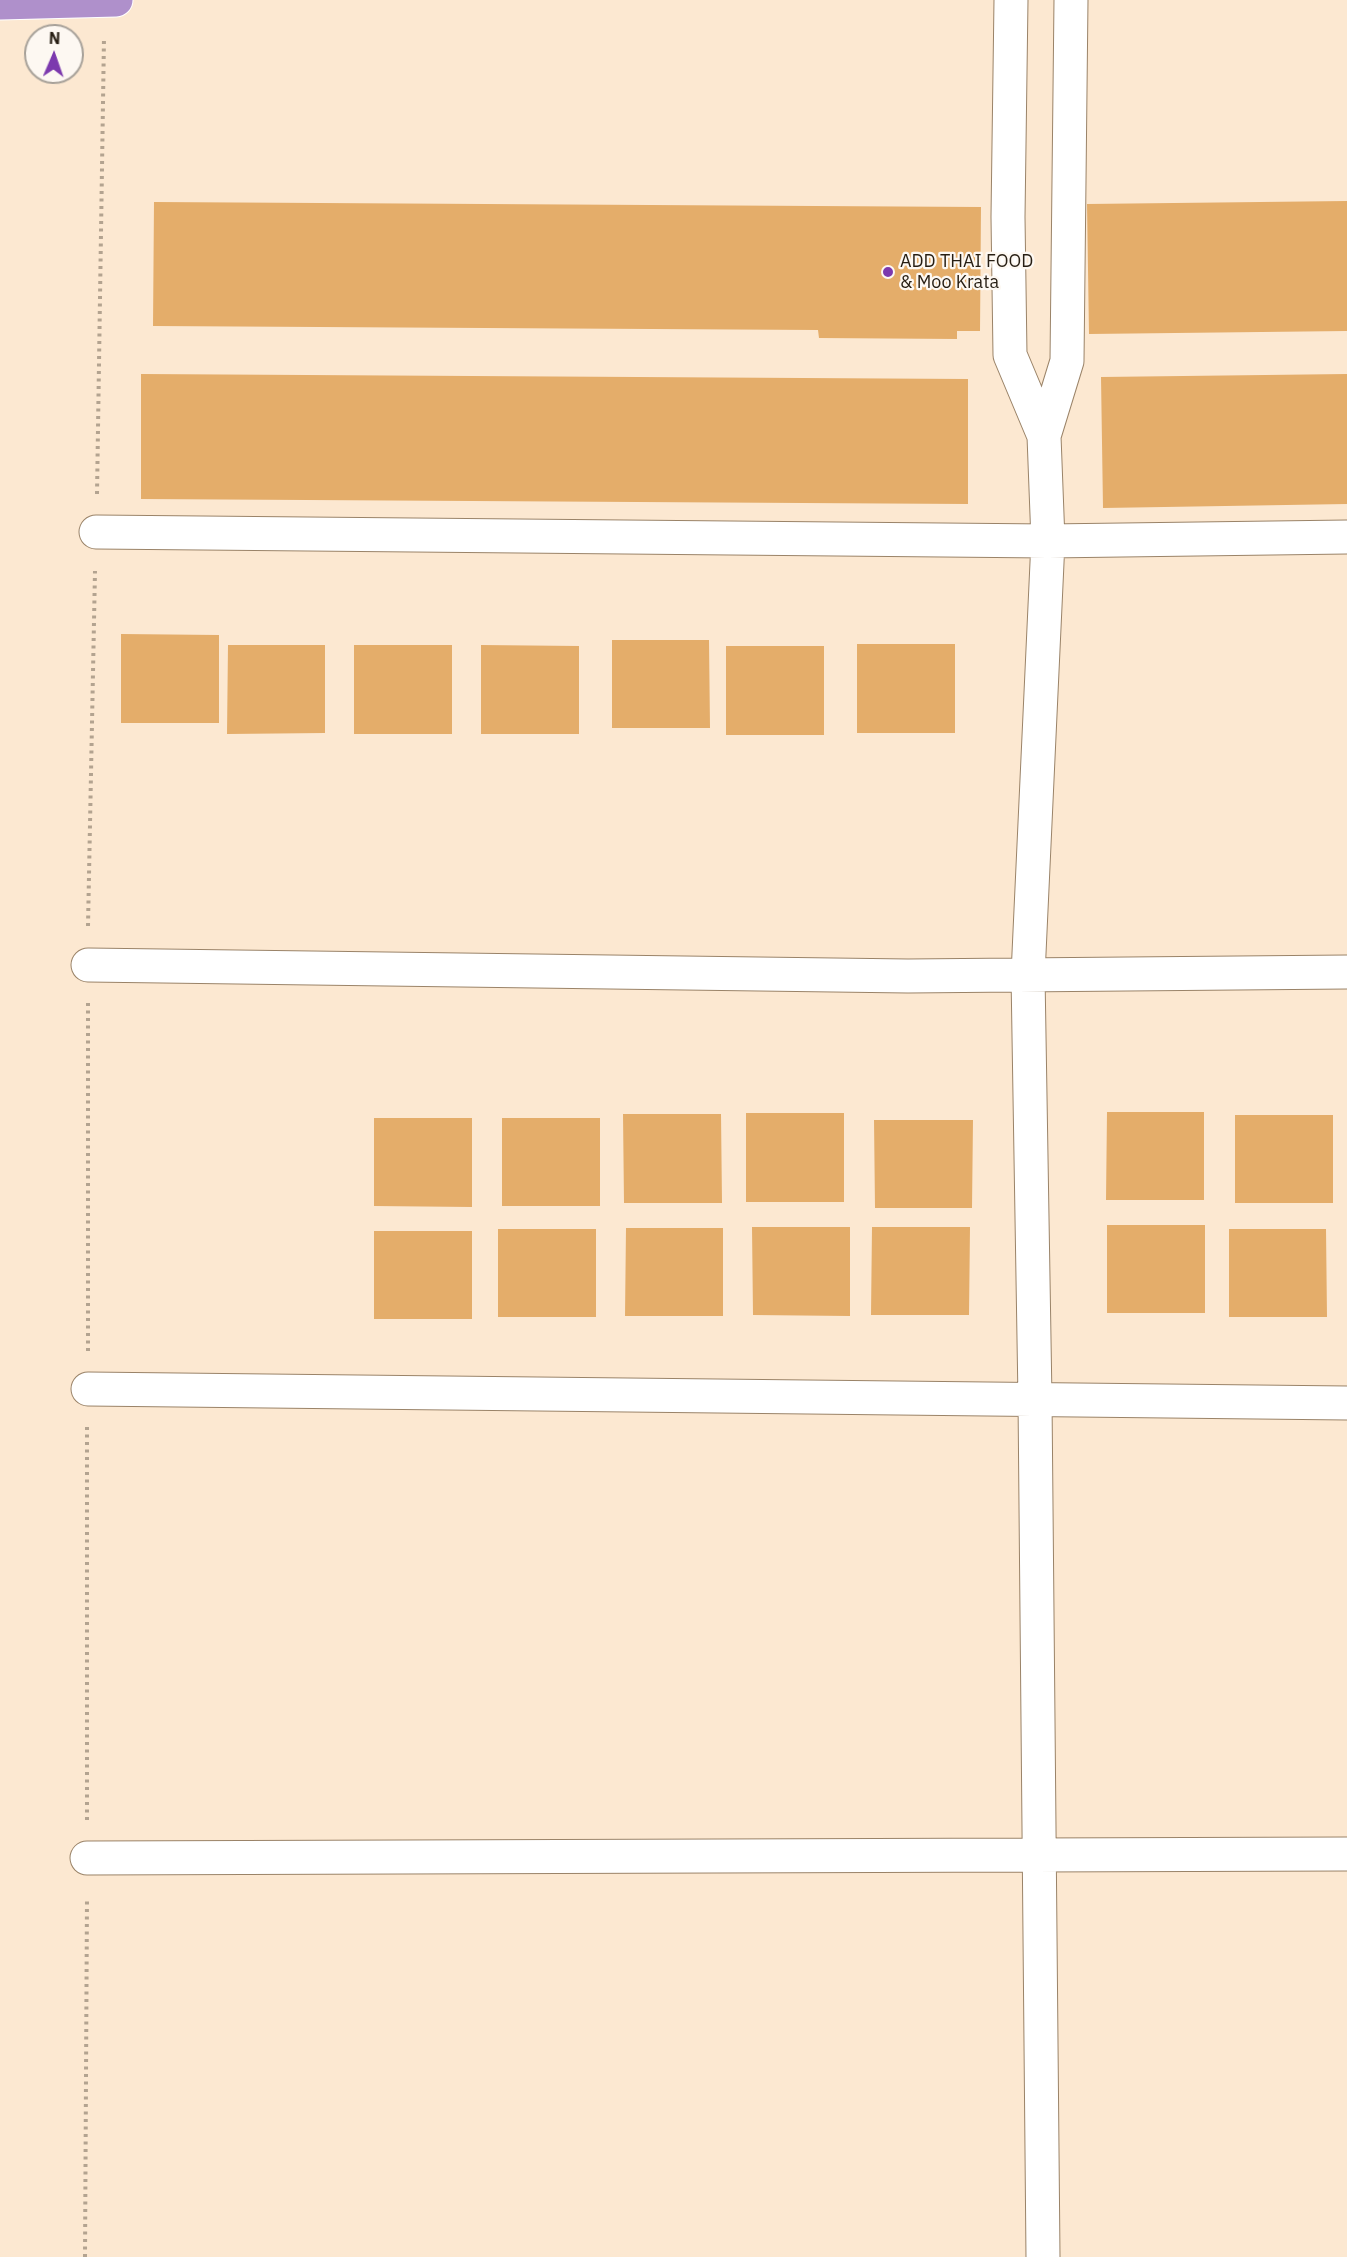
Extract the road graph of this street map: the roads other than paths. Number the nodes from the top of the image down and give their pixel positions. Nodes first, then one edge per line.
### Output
1 (105, 0) edge
2 (116, 0) edge
3 (1011, 0) edge
4 (1071, 0) edge
5 (0, 3) edge
6 (1044, 436) junction
7 (96, 532) road end
8 (1347, 537) edge
9 (1048, 541) junction
10 (88, 965) road end
11 (1347, 972) edge
12 (1028, 975) junction
13 (88, 1389) road end
14 (1035, 1399) junction
15 (1347, 1403) edge
16 (1347, 1854) edge
17 (1040, 1855) junction
18 (87, 1858) road end
19 (1043, 2257) edge

1 - 2 highway
1 - 5 highway
3 - 6 street
4 - 6 street
6 - 9 street
7 - 9 street
8 - 9 street
9 - 12 street
10 - 12 street
11 - 12 street
12 - 14 street
13 - 14 street
14 - 15 street
14 - 17 street
16 - 17 street
17 - 18 street
17 - 19 street

